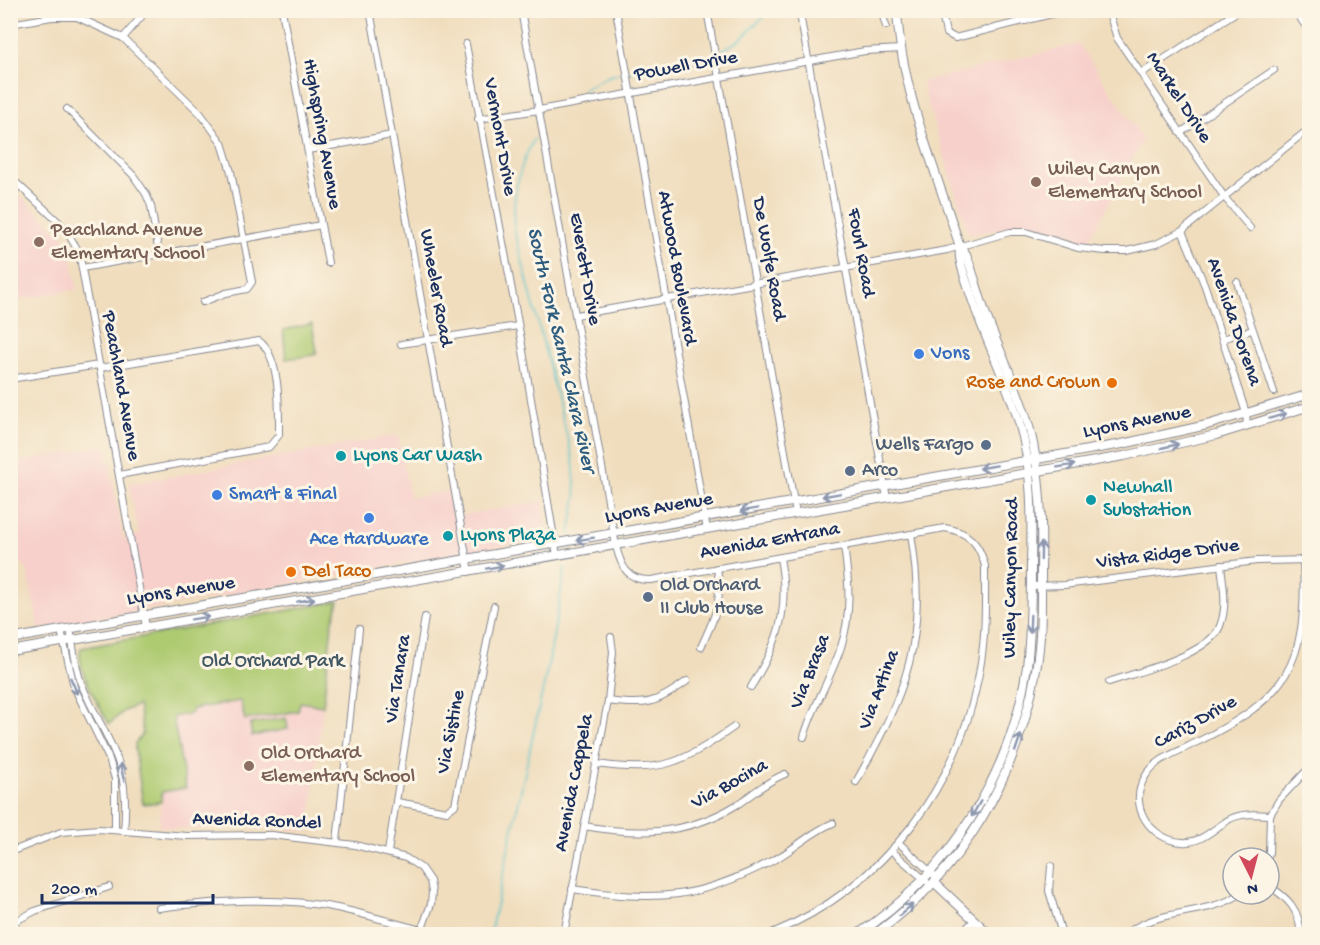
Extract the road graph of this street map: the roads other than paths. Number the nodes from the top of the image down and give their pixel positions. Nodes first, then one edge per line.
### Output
1 (147, 10) edge
2 (282, 10) edge
3 (370, 10) edge
4 (521, 10) edge
5 (616, 10) edge
6 (707, 10) edge
7 (881, 10) edge
8 (897, 10) edge
9 (941, 10) edge
10 (1023, 10) edge
11 (1068, 10) edge
12 (1108, 10) edge
13 (1295, 10) edge
14 (1238, 11) edge
15 (801, 14) dead end
16 (1026, 21) junction
17 (10, 24) edge
18 (886, 26) dead end
19 (1310, 33) edge
20 (123, 38) junction
21 (466, 44) dead end
22 (901, 49) junction
23 (809, 62) junction
24 (1274, 70) dead end
25 (1142, 73) junction
26 (719, 78) junction
27 (629, 94) junction
28 (67, 109) dead end
29 (539, 110) junction
30 (478, 119) junction
31 (1305, 132) dead end
32 (1180, 133) junction
33 (392, 135) junction
34 (308, 150) junction
35 (10, 177) edge
36 (1225, 198) junction
37 (321, 225) junction
38 (1250, 228) dead end
39 (1182, 231) junction
40 (245, 239) junction
41 (960, 247) junction
42 (159, 254) junction
43 (328, 262) dead end
44 (82, 268) junction
45 (846, 268) junction
46 (1237, 282) dead end
47 (756, 283) junction
48 (665, 300) junction
49 (203, 302) dead end
50 (576, 315) junction
51 (518, 326) junction
52 (1252, 330) junction
53 (1222, 339) junction
54 (427, 342) junction
55 (401, 344) dead end
56 (100, 366) junction
57 (10, 379) edge
58 (1274, 392) dead end
59 (1310, 394) edge
60 (1310, 406) edge
61 (1246, 412) junction
62 (1247, 425) junction
63 (1031, 460) junction
64 (1037, 470) junction
65 (1028, 472) junction
66 (119, 475) junction
67 (942, 476) junction
68 (885, 486) junction
69 (901, 495) junction
70 (887, 498) junction
71 (794, 502) junction
72 (796, 514) junction
73 (704, 518) junction
74 (707, 530) junction
75 (614, 534) junction
76 (911, 534) junction
77 (556, 544) junction
78 (616, 546) junction
79 (844, 546) junction
80 (557, 556) junction
81 (780, 558) junction
82 (466, 560) junction
83 (1306, 560) edge
84 (1221, 565) junction
85 (717, 568) junction
86 (469, 572) junction
87 (1031, 586) junction
88 (1041, 586) junction
89 (494, 606) dead end
90 (144, 615) junction
91 (424, 617) dead end
92 (146, 627) junction
93 (65, 629) junction
94 (359, 630) dead end
95 (611, 637) dead end
96 (10, 639) edge
97 (67, 641) junction
98 (701, 647) dead end
99 (10, 651) edge
100 (687, 681) dead end
101 (1109, 682) dead end
102 (752, 687) dead end
103 (608, 700) junction
104 (734, 727) dead end
105 (804, 737) dead end
106 (597, 764) junction
107 (1310, 767) edge
108 (785, 774) dead end
109 (856, 782) dead end
110 (397, 802) junction
111 (1270, 815) junction
112 (833, 823) dead end
113 (584, 826) junction
114 (115, 830) junction
115 (124, 830) junction
116 (337, 842) junction
117 (899, 843) junction
118 (1269, 846) edge
119 (892, 851) junction
120 (10, 852) edge
121 (388, 852) junction
122 (1051, 866) dead end
123 (931, 872) junction
124 (924, 879) junction
125 (935, 883) junction
126 (109, 887) dead end
127 (572, 889) junction
128 (1281, 893) edge
129 (1221, 904) edge
130 (159, 908) dead end
131 (975, 920) junction
132 (10, 924) edge
133 (421, 932) edge
134 (564, 934) edge
135 (770, 934) edge
136 (858, 934) edge
137 (875, 934) edge
138 (960, 934) edge
139 (989, 934) edge
140 (1062, 934) edge
141 (1126, 934) edge
142 (1300, 934) edge

1 - 20 street
2 - 34 street, Highspring Avenue
3 - 33 street, Wheeler Road
4 - 29 street, Everett Drive
5 - 27 street, Atwood Boulevard
6 - 26 street, De Wolfe Road
7 - 18 street
8 - 22 main road, Wiley Canyon Road
9 - 16 street
10 - 16 street
11 - 16 street
12 - 25 street, Markel Drive
13 - 19 street
14 - 25 street
15 - 23 street, Fourl Road
17 - 20 street
20 - 40 street
21 - 30 street, Vermont Drive
22 - 23 street, Powell Drive
22 - 41 main road, Wiley Canyon Road
23 - 26 street, Powell Drive
23 - 45 street, Fourl Road
24 - 32 street
25 - 32 street, Markel Drive
26 - 27 street, Powell Drive
26 - 47 street, De Wolfe Road
27 - 29 street, Powell Drive
27 - 48 street, Atwood Boulevard
28 - 42 street
29 - 30 street, Powell Drive
29 - 50 street, Everett Drive
30 - 51 street, Vermont Drive
31 - 36 street
32 - 36 street, Markel Drive
33 - 34 street
33 - 54 street, Wheeler Road
34 - 37 street, Highspring Avenue
35 - 44 street, Peachland Avenue
36 - 38 street, Markel Drive
36 - 39 street
37 - 40 street
37 - 43 street, Highspring Avenue
39 - 41 street
39 - 53 street, Avenida Dorena
40 - 42 street
40 - 49 street
41 - 45 street
41 - 63 main road, Wiley Canyon Road
42 - 44 street
44 - 56 street, Peachland Avenue
45 - 47 street
45 - 68 street, Fourl Road
46 - 52 street
47 - 48 street
47 - 71 street, De Wolfe Road
48 - 50 street
48 - 73 street, Atwood Boulevard
50 - 75 street, Everett Drive
51 - 54 street
51 - 77 street, Vermont Drive
52 - 53 street
52 - 58 street
53 - 61 street, Avenida Dorena
54 - 55 street
54 - 82 street, Wheeler Road
56 - 57 street
56 - 66 street, Peachland Avenue
56 - 66 street
59 - 61 main road, Lyons Avenue
62 -> 60 main road, Lyons Avenue
61 - 62 street, Avenida Dorena
61 - 63 main road, Lyons Avenue
64 -> 62 main road, Lyons Avenue
63 - 64 main road, Wiley Canyon Road
63 - 65 main road, Wiley Canyon Road
63 -> 67 main road, Lyons Avenue
64 - 65 main road, Lyons Avenue
88 -> 64 main road, Wiley Canyon Road
65 - 69 main road, Lyons Avenue
65 - 87 main road, Wiley Canyon Road
66 - 90 street, Peachland Avenue
67 - 68 main road, Lyons Avenue
67 - 69 main road
68 - 70 street, Fourl Road
68 -> 71 main road, Lyons Avenue
69 - 70 main road, Lyons Avenue
70 - 72 main road, Lyons Avenue
71 - 72 street, De Wolfe Road
71 -> 73 main road, Lyons Avenue
72 - 74 main road, Lyons Avenue
73 - 74 street, Atwood Boulevard
73 - 75 main road, Lyons Avenue
74 - 78 main road, Lyons Avenue
75 -> 77 main road, Lyons Avenue
75 - 78 street, Avenida Entrana
76 - 79 street, Avenida Entrana
76 - 109 street, Via Artina
76 - 117 street, Avenida Entrana
77 - 80 street, Vermont Drive
77 - 82 main road, Lyons Avenue
78 - 80 main road, Lyons Avenue
78 - 85 street, Avenida Entrana
79 - 81 street, Avenida Entrana
79 - 105 street, Via Brasa
86 -> 80 main road, Lyons Avenue
81 - 85 street, Avenida Entrana
81 - 102 street
82 - 86 street, Wheeler Road
82 - 90 main road, Lyons Avenue
83 - 84 street, Vista Ridge Drive
83 - 111 street, Cariz Drive
84 - 88 street, Vista Ridge Drive
84 - 101 street
85 - 98 street
92 -> 86 main road, Lyons Avenue
87 - 88 street, Vista Ridge Drive
87 -> 123 main road, Wiley Canyon Road
125 -> 88 main road, Wiley Canyon Road
89 - 110 street, Via Sistine
90 - 92 street, Peachland Avenue
90 - 93 main road, Lyons Avenue
91 - 110 street, Via Tanara
92 - 97 main road, Lyons Avenue
93 - 96 main road, Lyons Avenue
93 - 97 street
94 - 116 street
95 - 103 street, Avenida Cappela
97 - 99 main road, Lyons Avenue
97 -> 114 street
115 -> 97 street
100 - 103 street
103 - 106 street, Avenida Cappela
104 - 106 street
106 - 113 street, Avenida Cappela
107 - 111 street
108 - 113 street, Via Bocina
110 - 121 street, Via Tanara
111 - 118 street
112 - 127 street
113 - 127 street, Avenida Cappela
114 - 115 street, Avenida Rondel
114 - 120 street, Avenida Rondel
115 - 116 street, Avenida Rondel
116 - 121 street, Avenida Rondel
117 - 119 street
117 - 123 street
119 - 124 street
119 - 135 street
121 - 133 street, Avenida Rondel
122 - 140 street
123 - 124 main road, Wiley Canyon Road
123 - 125 street
124 - 125 street
124 - 136 main road, Wiley Canyon Road
125 - 131 main road
137 -> 125 main road, Wiley Canyon Road
126 - 132 street
127 - 134 street, Avenida Cappela
128 - 142 street
129 - 141 street
130 - 133 street
131 - 138 street
131 - 139 main road

